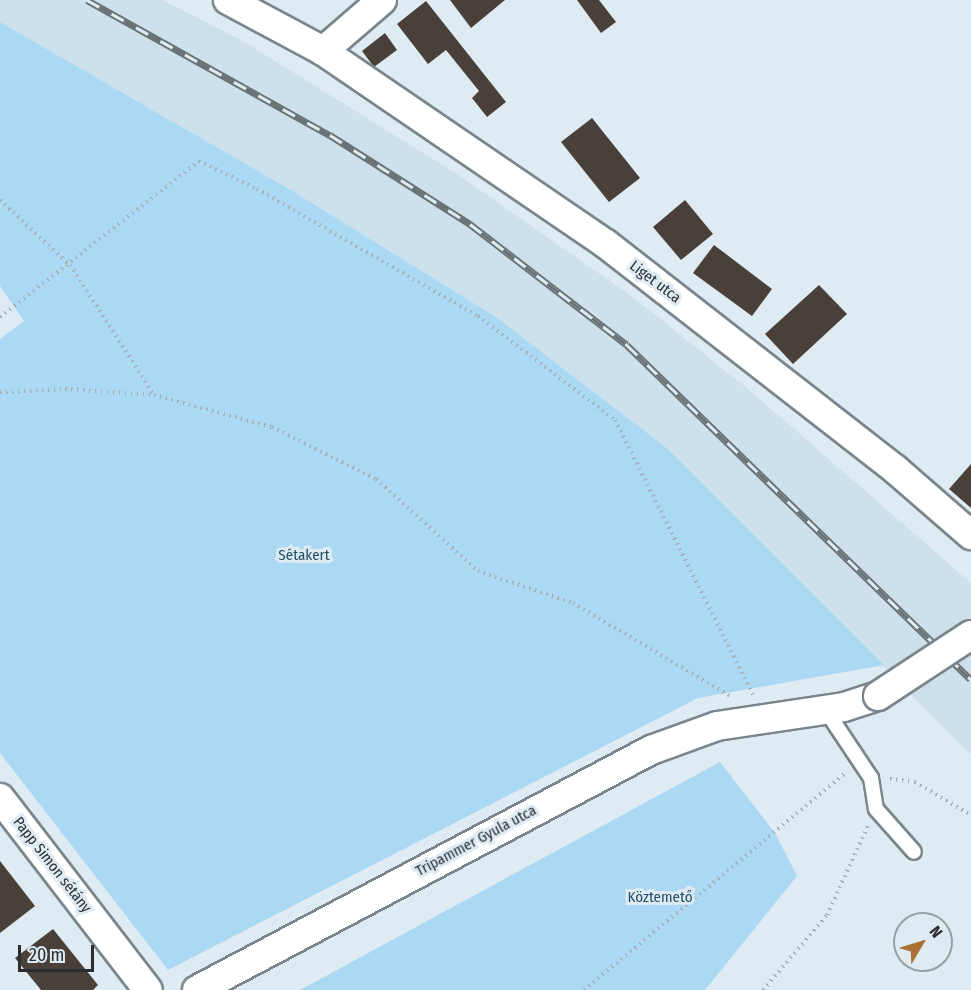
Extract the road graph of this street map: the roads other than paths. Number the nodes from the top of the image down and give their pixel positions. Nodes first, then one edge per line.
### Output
1 (228, 0) edge
2 (382, 0) edge
3 (323, 51) junction
4 (971, 535) edge
5 (971, 635) edge
6 (825, 709) junction
7 (0, 798) edge
8 (914, 852) dead end
9 (148, 990) edge
10 (197, 990) edge

1 - 3 street, Liget utca
2 - 3 street
3 - 4 street, Liget utca
5 - 6 street, Tripammer Gyula utca, bridge
6 - 8 lane
6 - 10 street, Tripammer Gyula utca
7 - 9 street, Papp Simon sétány

